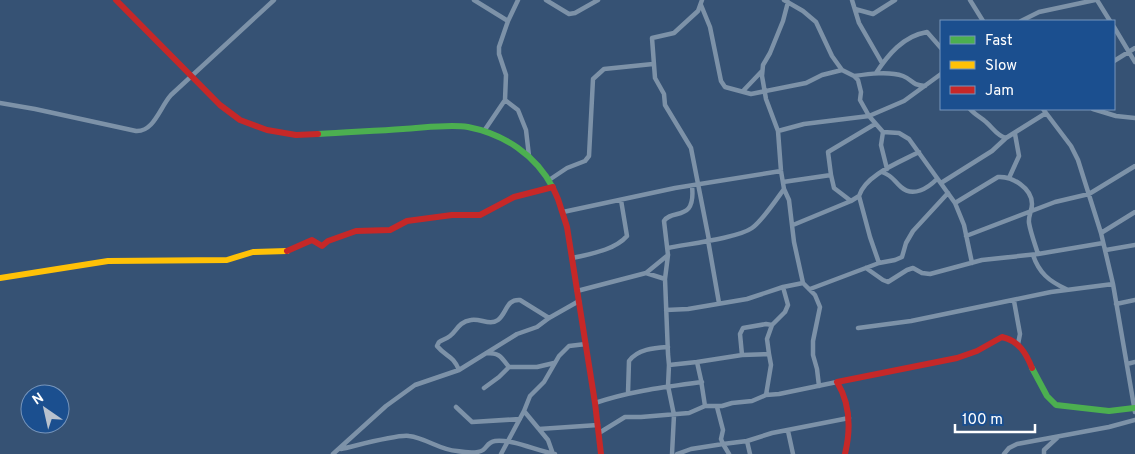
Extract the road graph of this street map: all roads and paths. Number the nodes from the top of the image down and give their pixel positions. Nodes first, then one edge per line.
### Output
1 (116, 0) edge
2 (274, 0) edge
3 (474, 0) edge
4 (518, 0) edge
5 (546, 0) edge
6 (598, 0) edge
7 (852, 0) edge
8 (895, 0) edge
9 (970, 0) edge
10 (1096, 0) edge
11 (786, 1) edge
12 (701, 3) edge
13 (855, 9) junction
14 (982, 20) edge
15 (1023, 20) edge
16 (1109, 20) edge
17 (508, 21) junction
18 (1115, 30) edge
19 (940, 47) edge
20 (1135, 48) edge
21 (1129, 52) junction
22 (1115, 60) edge
23 (1135, 62) edge
24 (882, 63) junction
25 (653, 64) junction
26 (842, 70) junction
27 (762, 72) junction
28 (876, 73) junction
29 (940, 75) edge
30 (854, 76) junction
31 (192, 77) junction
32 (925, 86) junction
33 (743, 91) junction
34 (764, 92) junction
35 (505, 100) junction
36 (0, 103) edge
37 (971, 110) edge
38 (1096, 110) edge
39 (1045, 111) edge
40 (869, 116) junction
41 (1135, 118) edge
42 (875, 124) junction
43 (484, 131) junction
44 (778, 131) junction
45 (883, 132) junction
46 (1015, 134) junction
47 (1006, 138) junction
48 (919, 152) junction
49 (529, 156) junction
50 (1135, 166) edge
51 (888, 169) junction
52 (781, 171) junction
53 (882, 172) junction
54 (831, 175) junction
55 (1009, 178) junction
56 (549, 180) junction
57 (939, 181) junction
58 (783, 182) junction
59 (697, 184) junction
60 (692, 186) junction
61 (553, 187) junction
62 (784, 189) junction
63 (948, 193) junction
64 (1089, 194) junction
65 (859, 196) junction
66 (621, 200) junction
67 (851, 202) junction
68 (955, 203) junction
69 (1031, 210) junction
70 (563, 212) junction
71 (1135, 212) edge
72 (793, 225) junction
73 (1101, 233) junction
74 (966, 236) junction
75 (708, 240) junction
76 (1103, 243) junction
77 (1135, 244) edge
78 (668, 248) junction
79 (1106, 250) junction
80 (1035, 254) junction
81 (668, 255) junction
82 (573, 258) junction
83 (879, 263) junction
84 (972, 263) junction
85 (866, 268) junction
86 (646, 273) junction
87 (0, 278) edge
88 (665, 279) junction
89 (803, 284) junction
90 (1113, 284) junction
91 (783, 287) junction
92 (810, 289) junction
93 (1067, 290) junction
94 (578, 291) junction
95 (1135, 300) edge
96 (579, 301) junction
97 (1014, 301) junction
98 (719, 303) junction
99 (1116, 304) junction
100 (666, 310) junction
101 (549, 318) junction
102 (772, 325) junction
103 (858, 328) dead end
104 (586, 344) junction
105 (1018, 344) junction
106 (668, 347) junction
107 (486, 353) junction
108 (769, 354) junction
109 (742, 355) junction
110 (697, 362) junction
111 (1135, 362) edge
112 (554, 363) junction
113 (1128, 364) junction
114 (669, 365) junction
115 (509, 367) junction
116 (459, 370) junction
117 (702, 382) junction
118 (837, 382) junction
119 (668, 386) junction
120 (818, 386) junction
121 (484, 388) dead end
122 (628, 393) junction
123 (766, 395) junction
124 (595, 402) junction
125 (705, 406) junction
126 (717, 407) junction
127 (456, 408) dead end
128 (1135, 410) edge
129 (524, 411) junction
130 (674, 415) junction
131 (850, 418) junction
132 (520, 419) junction
133 (1135, 420) edge
134 (598, 424) junction
135 (539, 429) junction
136 (788, 430) junction
137 (598, 433) junction
138 (1059, 436) junction
139 (747, 441) junction
140 (508, 442) junction
141 (723, 444) junction
142 (340, 449) junction
143 (333, 454) edge
144 (501, 454) edge
145 (554, 454) edge
146 (601, 454) edge
147 (672, 454) edge
148 (677, 454) edge
149 (729, 454) edge
150 (750, 454) edge
151 (792, 454) edge
152 (845, 454) edge
153 (1004, 454) edge
154 (1044, 454) edge

1 - 31 street
2 - 31 street
3 - 17 street
4 - 17 street
5 - 6 street
7 - 13 street
8 - 13 street
9 - 14 street
10 - 15 street
10 - 16 street
11 - 26 street
11 - 27 street
12 - 25 street
12 - 33 street
13 - 24 street
17 - 35 street
18 - 21 street
19 - 24 street
20 - 21 street
21 - 22 street
21 - 23 street
24 - 28 street
25 - 56 street
25 - 59 street
26 - 30 street
26 - 34 street
27 - 33 street
27 - 34 street
28 - 30 street
28 - 32 street
29 - 32 street
30 - 40 street
31 - 36 street
31 - 43 street
32 - 40 street
33 - 34 street
34 - 44 street
35 - 43 street
35 - 49 street
37 - 47 street
38 - 41 street
39 - 46 street
39 - 64 street
40 - 42 street
40 - 44 street
42 - 45 street
42 - 54 street
43 - 49 street
44 - 52 street
45 - 48 street
45 - 51 street
46 - 47 street
46 - 55 street
47 - 57 street
48 - 51 street
48 - 57 street
49 - 56 street
50 - 64 street
51 - 53 street
52 - 58 street
52 - 59 street
53 - 57 street
53 - 65 street
54 - 58 street
54 - 67 street
55 - 68 street
55 - 69 street
56 - 61 street
57 - 63 street
58 - 62 street
59 - 60 street
59 - 75 street
60 - 66 street
60 - 78 street
61 - 70 street
61 - 87 street
62 - 72 street
62 - 75 street
63 - 68 street
63 - 83 street
64 - 69 street
64 - 73 street
65 - 67 street
65 - 83 street
66 - 70 street
66 - 82 street
67 - 72 street
68 - 74 street
69 - 74 street
69 - 80 street
70 - 82 street
71 - 73 street
72 - 89 street
73 - 76 street
74 - 84 street
75 - 78 street
75 - 98 street
76 - 79 street
76 - 80 street
77 - 79 street
78 - 81 street
79 - 90 street
80 - 84 street
80 - 93 street
81 - 86 street
81 - 88 street
82 - 94 street
83 - 85 street
84 - 85 street
85 - 92 street
86 - 88 street
86 - 94 street
88 - 100 street
89 - 91 street
89 - 92 street
90 - 93 street
90 - 99 street
91 - 98 street
91 - 102 street
92 - 120 street
93 - 97 street
94 - 96 street
95 - 99 street
96 - 101 street
96 - 104 street
97 - 103 street
97 - 105 street
98 - 100 street
99 - 113 street
100 - 106 street
101 - 107 street
101 - 116 street
102 - 108 street
102 - 109 street
104 - 112 street
104 - 124 street
105 - 118 street
105 - 128 street
106 - 114 street
106 - 122 street
107 - 115 street
107 - 116 street
108 - 109 street
108 - 123 street
109 - 110 street
110 - 114 street
110 - 117 street
111 - 113 street
112 - 115 street
112 - 129 street
113 - 128 street
114 - 119 street
115 - 121 street
116 - 142 street
117 - 119 street
117 - 125 street
118 - 120 street
118 - 131 street
119 - 122 street
119 - 130 street
120 - 123 street
122 - 124 street
123 - 126 street
124 - 134 street
125 - 126 street
125 - 130 street
126 - 141 street
127 - 132 street
129 - 132 street
129 - 135 street
130 - 137 street
130 - 147 street
131 - 136 street
131 - 152 street
132 - 140 street
133 - 138 street
134 - 135 street
134 - 137 street
135 - 145 street
136 - 139 street
136 - 151 street
137 - 146 street
138 - 153 street
138 - 154 street
139 - 141 street
139 - 150 street
140 - 142 street
140 - 144 street
140 - 145 street
141 - 148 street
141 - 149 street
142 - 143 street

